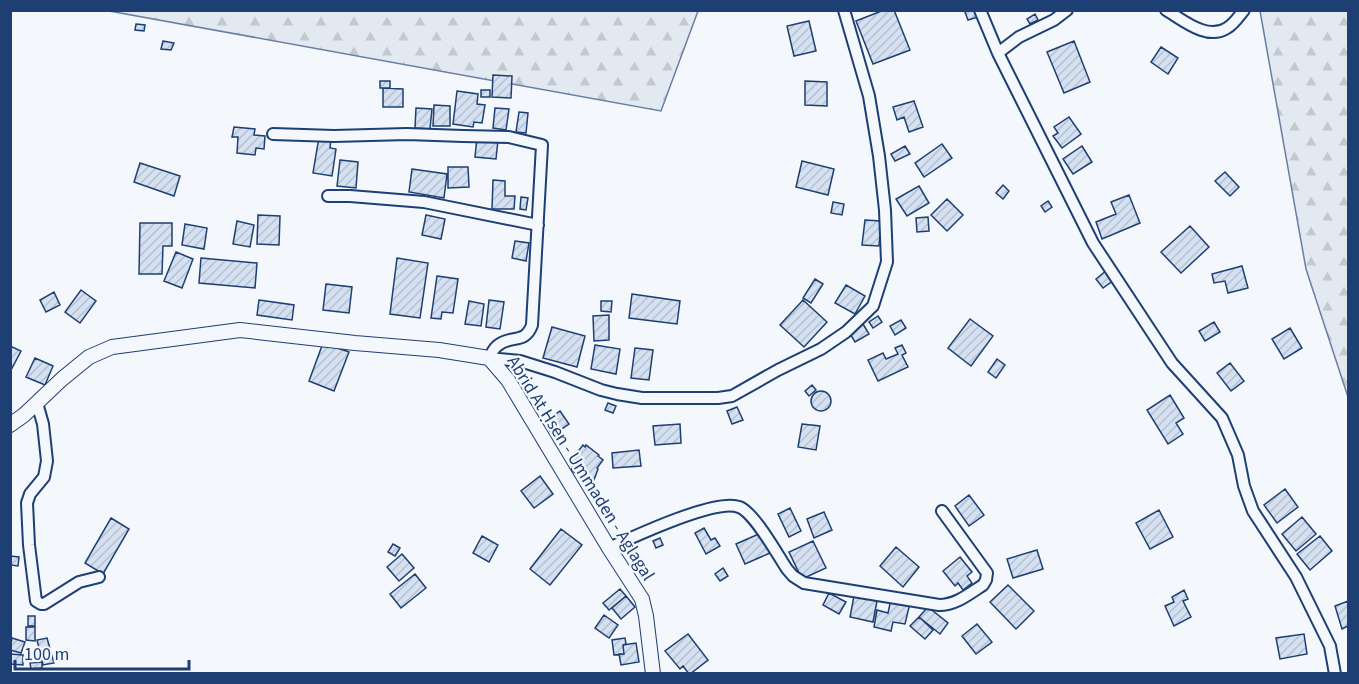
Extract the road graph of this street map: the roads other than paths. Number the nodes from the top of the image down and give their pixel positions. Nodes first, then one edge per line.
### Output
1 (844, 10) edge
2 (980, 10) edge
3 (1067, 10) edge
4 (1166, 10) edge
5 (1244, 10) edge
6 (998, 53) junction
7 (273, 134) dead end
8 (328, 196) dead end
9 (538, 225) junction
10 (489, 358) junction
11 (37, 403) junction
12 (10, 425) edge
13 (942, 511) dead end
14 (609, 548) junction
15 (99, 577) dead end
16 (653, 674) edge
17 (1335, 674) edge

1 - 10 street
2 - 6 street
3 - 6 street
4 - 5 street
6 - 17 street
7 - 9 street
8 - 9 street
9 - 10 street
10 - 11 street, Abrid At Ḥsen - Ummaden - Aglagal
10 - 14 street, Abrid At Ḥsen - Ummaden - Aglagal
11 - 12 street, Abrid At Ḥsen - Ummaden - Aglagal
11 - 15 street
13 - 14 street
14 - 16 street, Abrid At Ḥsen - Ummaden - Aglagal

